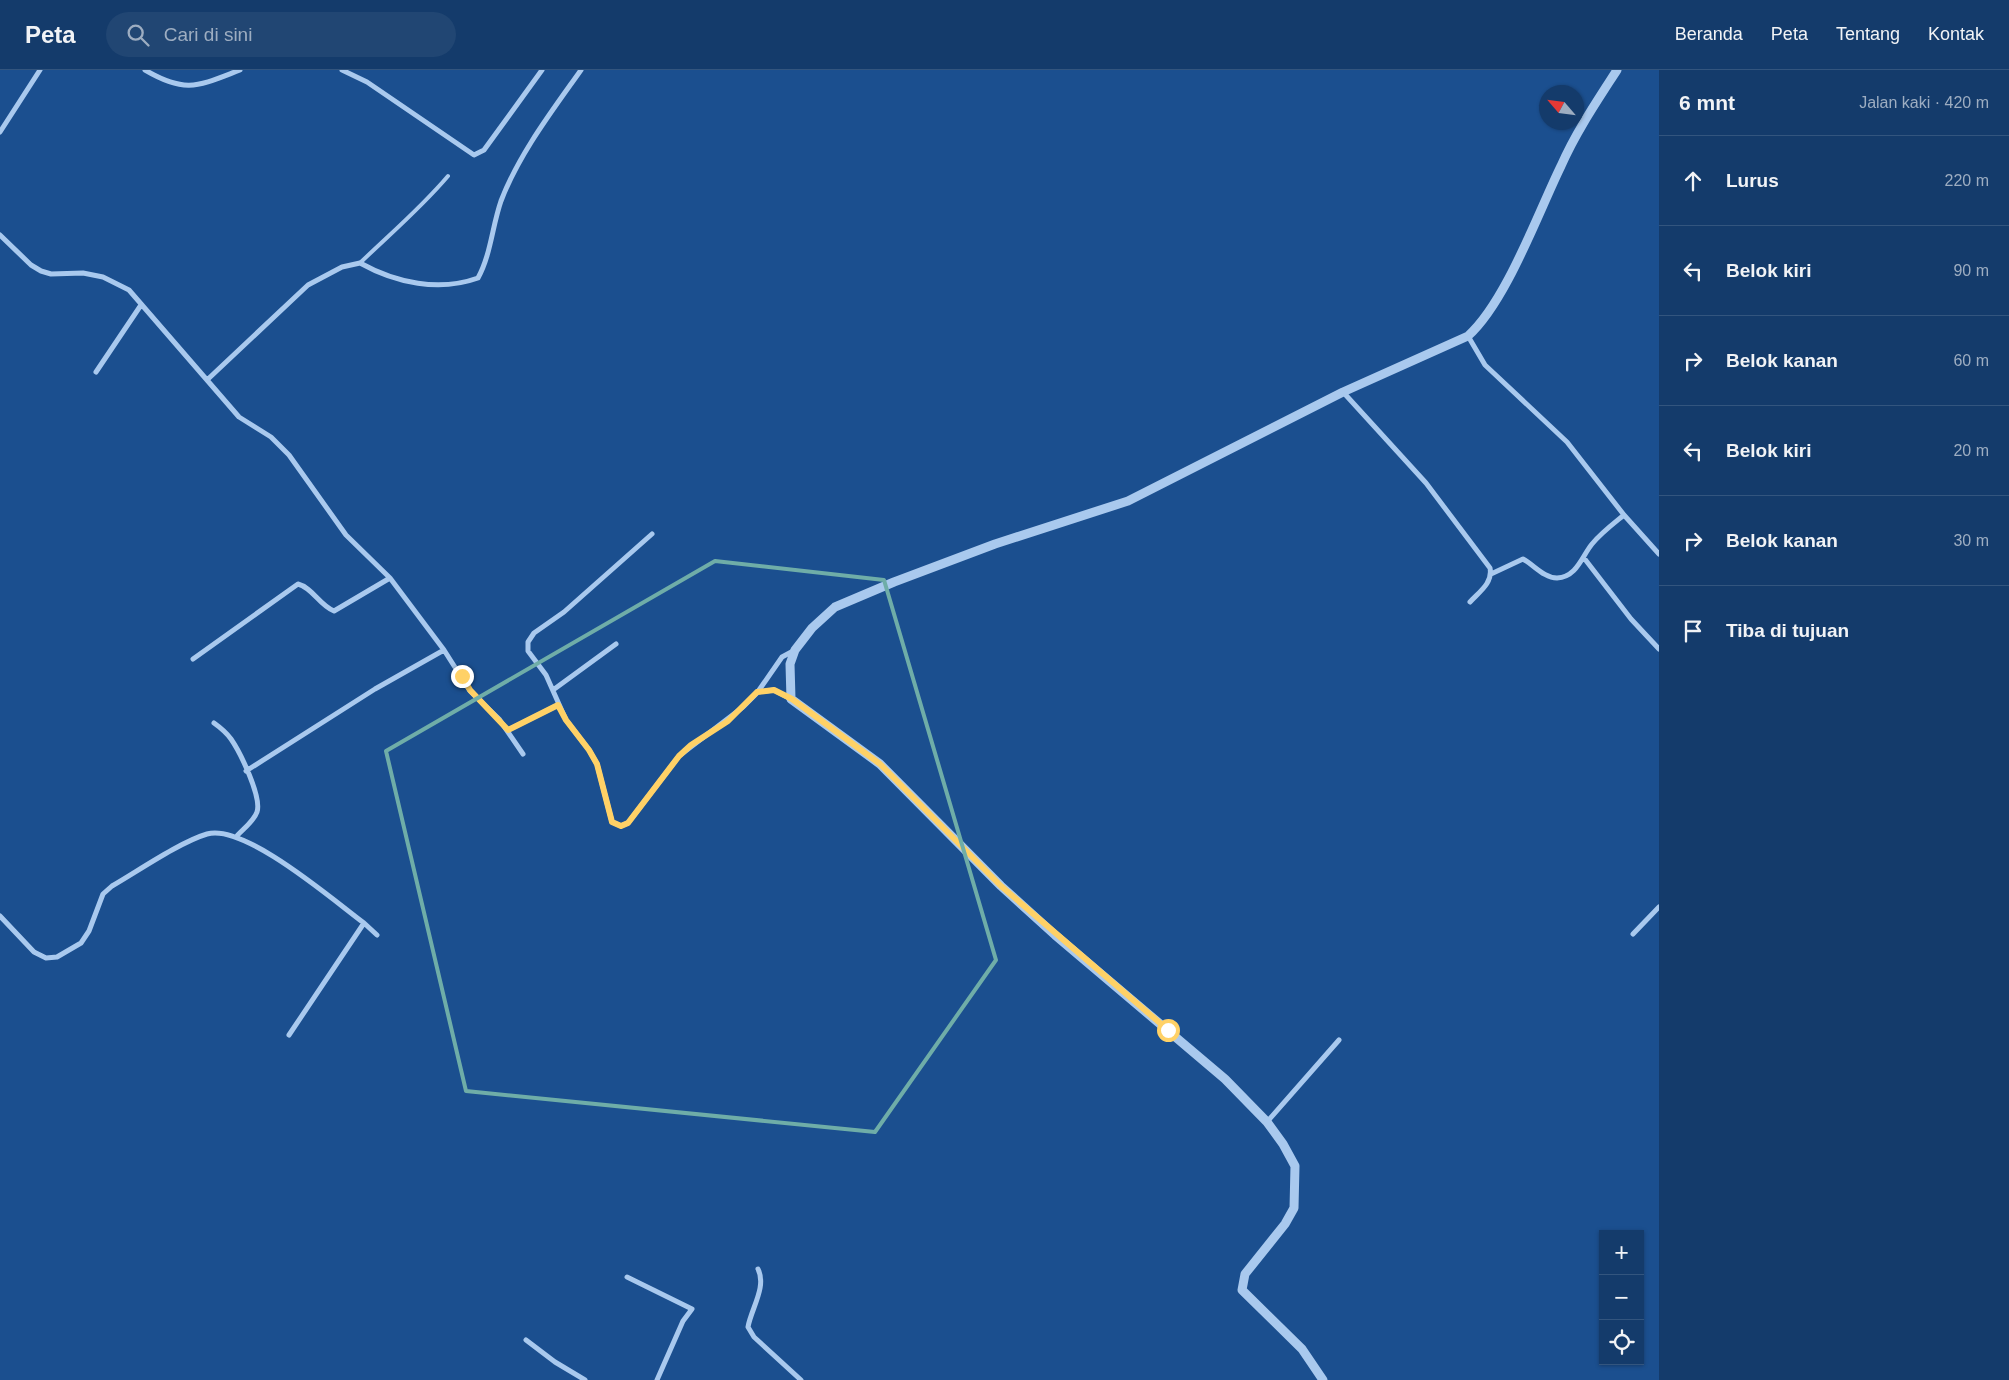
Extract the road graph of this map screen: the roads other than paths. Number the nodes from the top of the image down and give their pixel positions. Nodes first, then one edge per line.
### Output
1 (40, 70) edge
2 (145, 70) edge
3 (240, 70) edge
4 (342, 70) edge
5 (542, 70) edge
6 (581, 70) edge
7 (1617, 70) edge
8 (0, 132) edge
9 (448, 176) dead end
10 (0, 235) edge
11 (360, 263) junction
12 (141, 305) junction
13 (1468, 336) junction
14 (96, 372) dead end
15 (207, 380) junction
16 (1343, 392) junction
17 (1624, 515) junction
18 (652, 534) dead end
19 (1659, 554) edge
20 (1584, 558) junction
21 (1491, 574) junction
22 (390, 578) junction
23 (1470, 602) dead end
24 (616, 644) dead end
25 (1659, 649) edge
26 (444, 650) junction
27 (795, 650) junction
28 (193, 659) dead end
29 (553, 690) junction
30 (757, 692) junction
31 (792, 699) junction
32 (558, 705) junction
33 (214, 723) dead end
34 (508, 729) junction
35 (523, 754) dead end
36 (246, 771) junction
37 (237, 836) junction
38 (1659, 907) edge
39 (0, 916) edge
40 (364, 923) junction
41 (1633, 934) dead end
42 (377, 935) dead end
43 (289, 1035) dead end
44 (1338, 1040) dead end
45 (1267, 1122) junction
46 (758, 1269) dead end
47 (627, 1277) dead end
48 (526, 1340) dead end
49 (585, 1380) edge
50 (657, 1380) edge
51 (801, 1380) edge
52 (1323, 1380) edge

1 - 8 street
2 - 3 street
4 - 5 street
6 - 11 street
7 - 13 street
9 - 11 lane
10 - 12 street
11 - 15 street
12 - 14 street
12 - 15 street
13 - 16 street
13 - 17 street
15 - 22 street
16 - 21 street
16 - 27 street
17 - 19 street
17 - 20 street
18 - 29 street
20 - 21 street
20 - 25 street
21 - 23 street
22 - 26 street
22 - 28 street
24 - 29 street
26 - 34 street
26 - 36 street
27 - 30 street
27 - 31 street
29 - 32 street
30 - 31 street
30 - 32 street
31 - 45 street
32 - 34 street
33 - 36 street
34 - 35 street
36 - 37 street
37 - 39 street
37 - 40 street
38 - 41 street
40 - 42 street
40 - 43 street
44 - 45 street
45 - 52 street
46 - 51 street
47 - 50 street
48 - 49 street

